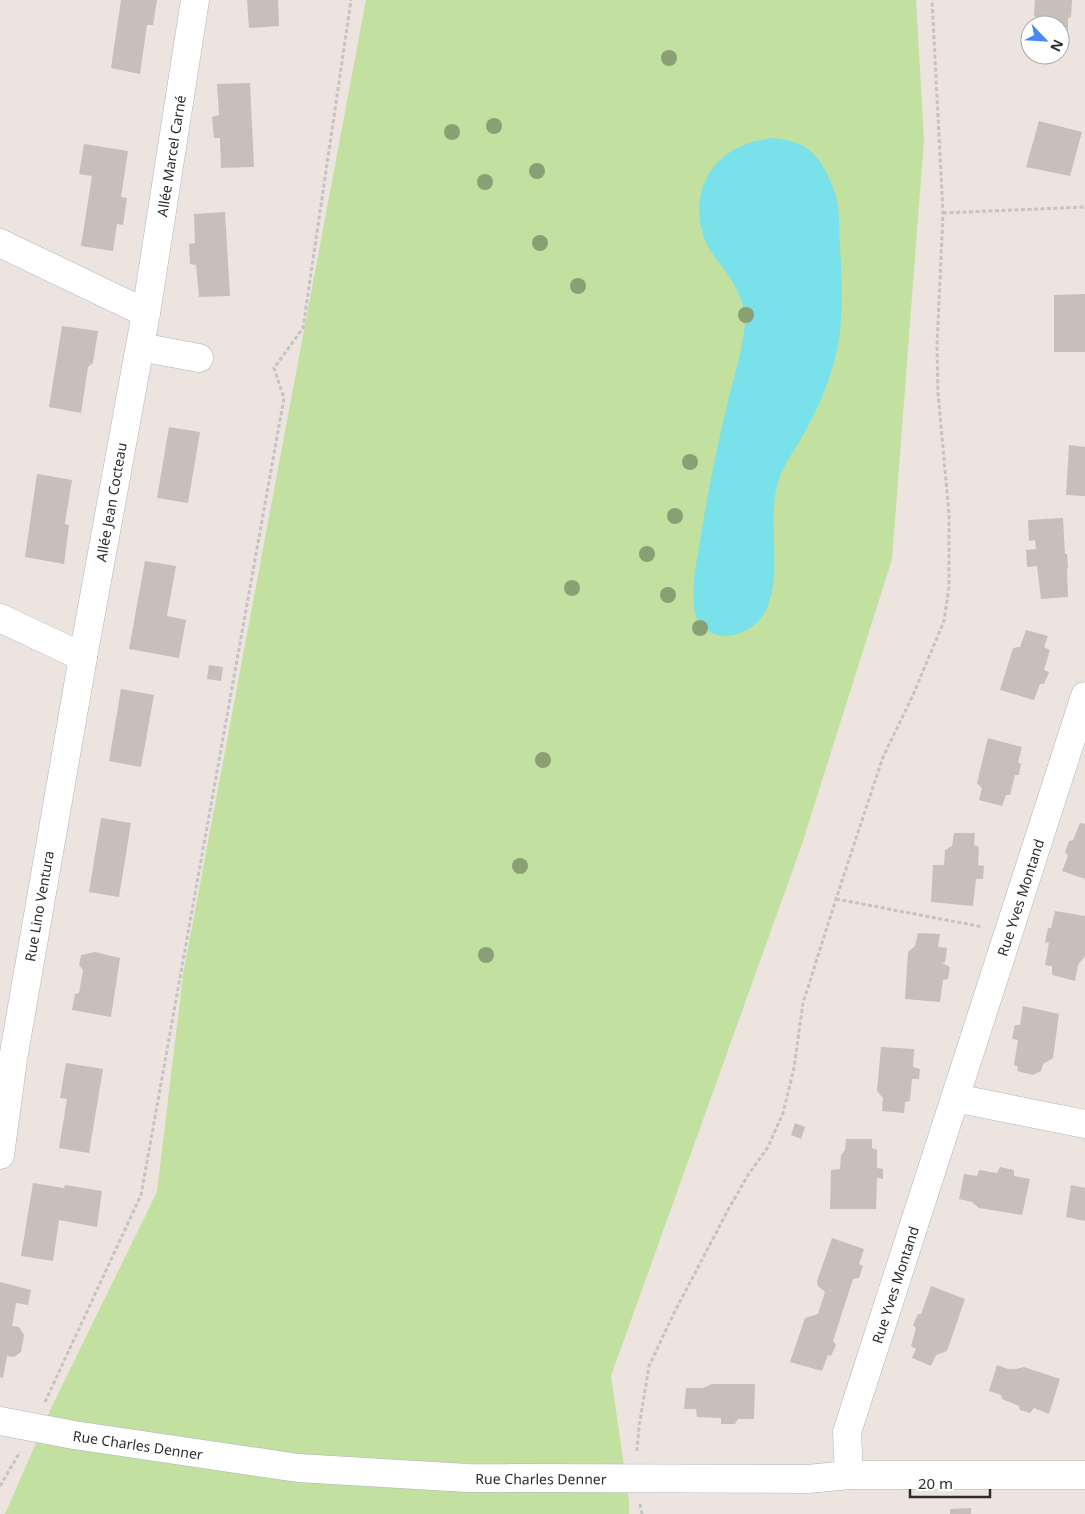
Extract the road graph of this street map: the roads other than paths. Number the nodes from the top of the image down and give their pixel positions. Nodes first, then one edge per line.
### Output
1 (195, 0) edge
2 (0, 243) edge
3 (146, 313) junction
4 (140, 347) junction
5 (199, 358) dead end
6 (0, 618) edge
7 (83, 657) junction
8 (1085, 696) edge
9 (1076, 756) edge
10 (6, 1058) edge
11 (955, 1098) junction
12 (1085, 1124) edge
13 (0, 1155) edge
14 (0, 1421) edge
15 (850, 1475) junction
16 (1085, 1476) edge

1 - 3 street, Allée Marcel Carné
2 - 3 street
3 - 4 street, Allée Jean Cocteau
4 - 5 street
4 - 7 street, Allée Jean Cocteau
6 - 7 street
7 - 10 street, Rue Lino Ventura
8 - 9 street, Rue Yves Montand
9 - 11 street, Rue Yves Montand
10 - 13 street, Rue Lino Ventura
11 - 12 street
11 - 15 street, Rue Yves Montand
14 - 15 street, Rue Charles Denner
15 - 16 street, Rue Charles Denner

